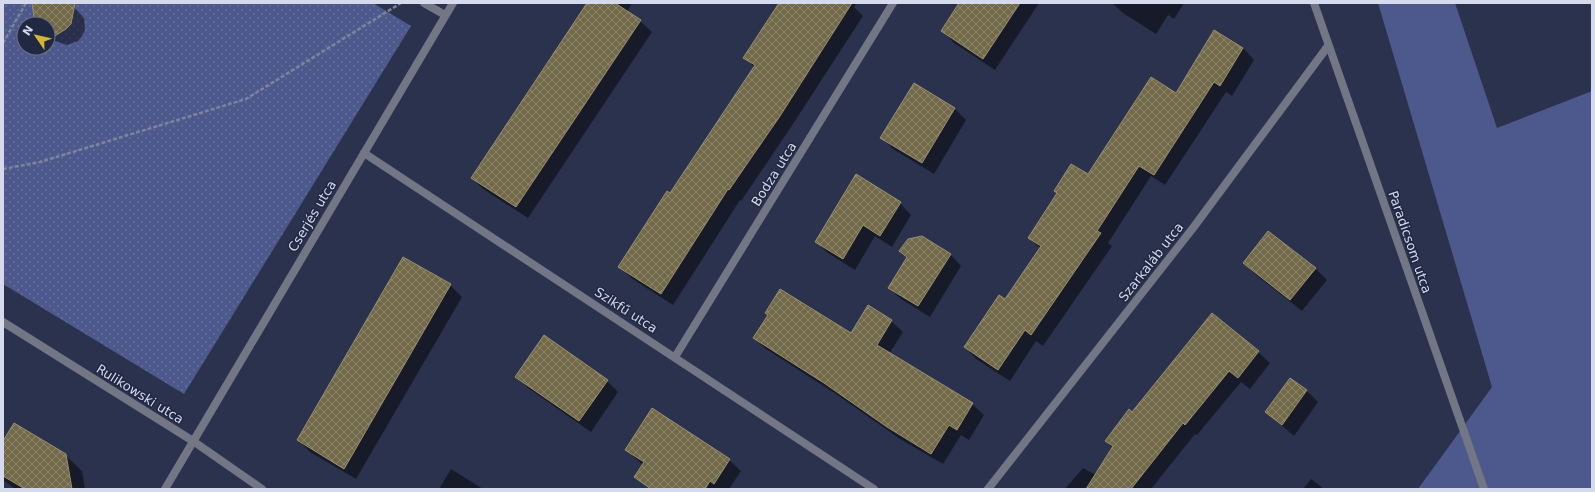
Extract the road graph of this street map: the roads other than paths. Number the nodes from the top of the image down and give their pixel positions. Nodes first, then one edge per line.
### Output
1 (424, 3) edge
2 (453, 3) edge
3 (893, 3) edge
4 (1314, 3) edge
5 (445, 15) junction
6 (1328, 46) junction
7 (364, 153) junction
8 (3, 322) edge
9 (675, 357) junction
10 (193, 442) junction
11 (165, 489) edge
12 (262, 489) edge
13 (874, 489) edge
14 (988, 489) edge
15 (1484, 489) edge

1 - 5 street
2 - 5 street, Cserjés utca
3 - 9 street, Bodza utca
4 - 6 street, Paradicsom utca
5 - 7 street, Cserjés utca
6 - 14 street, Szarkaláb utca
6 - 15 street, Paradicsom utca
7 - 9 street, Szikfű utca
7 - 10 street, Cserjés utca
8 - 10 street, Rulikowski utca
9 - 13 street, Szikfű utca
10 - 11 street, Cserjés utca
10 - 12 street, Rulikowski utca

